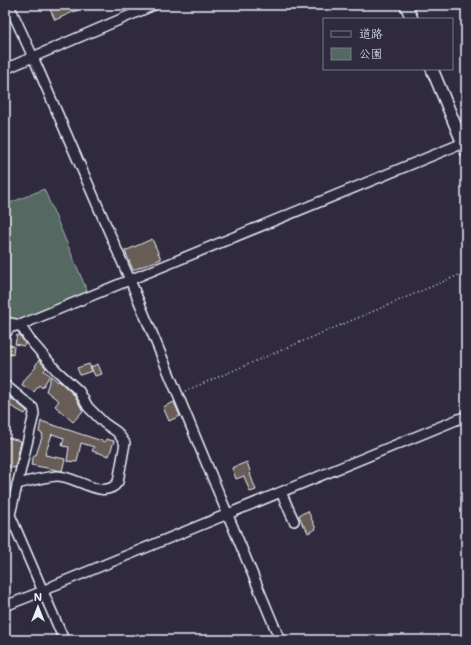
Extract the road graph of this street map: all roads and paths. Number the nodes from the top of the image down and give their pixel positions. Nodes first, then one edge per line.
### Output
1 (8, 5) edge
2 (154, 5) edge
3 (406, 5) edge
4 (412, 18) edge
5 (34, 57) junction
6 (5, 69) edge
7 (432, 70) edge
8 (464, 147) edge
9 (466, 272) edge
10 (130, 280) junction
11 (5, 322) edge
12 (20, 325) junction
13 (5, 335) edge
14 (5, 384) edge
15 (178, 394) junction
16 (466, 416) edge
17 (17, 484) junction
18 (281, 492) junction
19 (227, 515) junction
20 (294, 521) dead end
21 (43, 591) junction
22 (5, 606) edge
23 (64, 640) edge
24 (280, 640) edge

1 - 5 street
2 - 5 street
3 - 4 street
5 - 6 street
5 - 10 street
7 - 8 street
8 - 10 street
9 - 15 path
10 - 12 street
10 - 15 street
11 - 12 street
12 - 13 street
12 - 17 street
14 - 17 street
15 - 19 street
16 - 18 street
17 - 21 street
18 - 19 street
18 - 20 street
19 - 21 street
19 - 24 street
21 - 22 street
21 - 23 street

